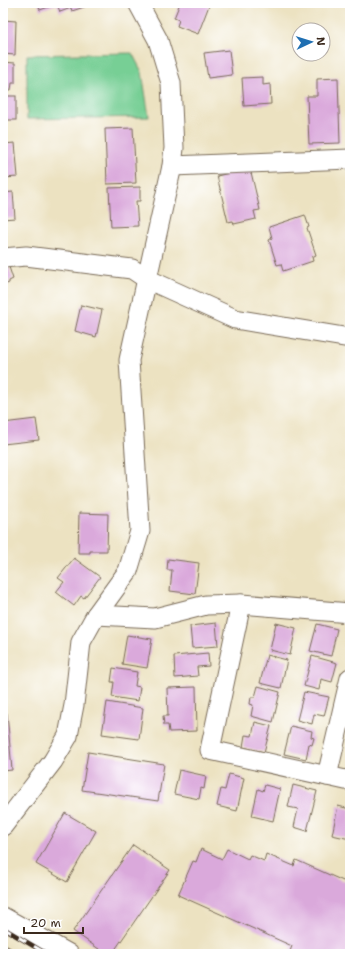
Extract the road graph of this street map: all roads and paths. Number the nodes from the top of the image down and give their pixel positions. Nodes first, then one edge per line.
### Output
1 (138, 3) edge
2 (350, 159) edge
3 (172, 166) junction
4 (3, 258) edge
5 (146, 279) junction
6 (350, 338) edge
7 (241, 604) junction
8 (350, 613) edge
9 (96, 615) junction
10 (350, 678) edge
11 (327, 776) junction
12 (350, 781) edge
13 (3, 826) edge
14 (3, 917) edge
15 (68, 954) edge

1 - 3 street
2 - 3 street
3 - 5 street
4 - 5 street
5 - 6 street
5 - 9 street
7 - 8 street
7 - 9 street
7 - 11 street
9 - 13 street
10 - 11 street
11 - 12 street
14 - 15 street

